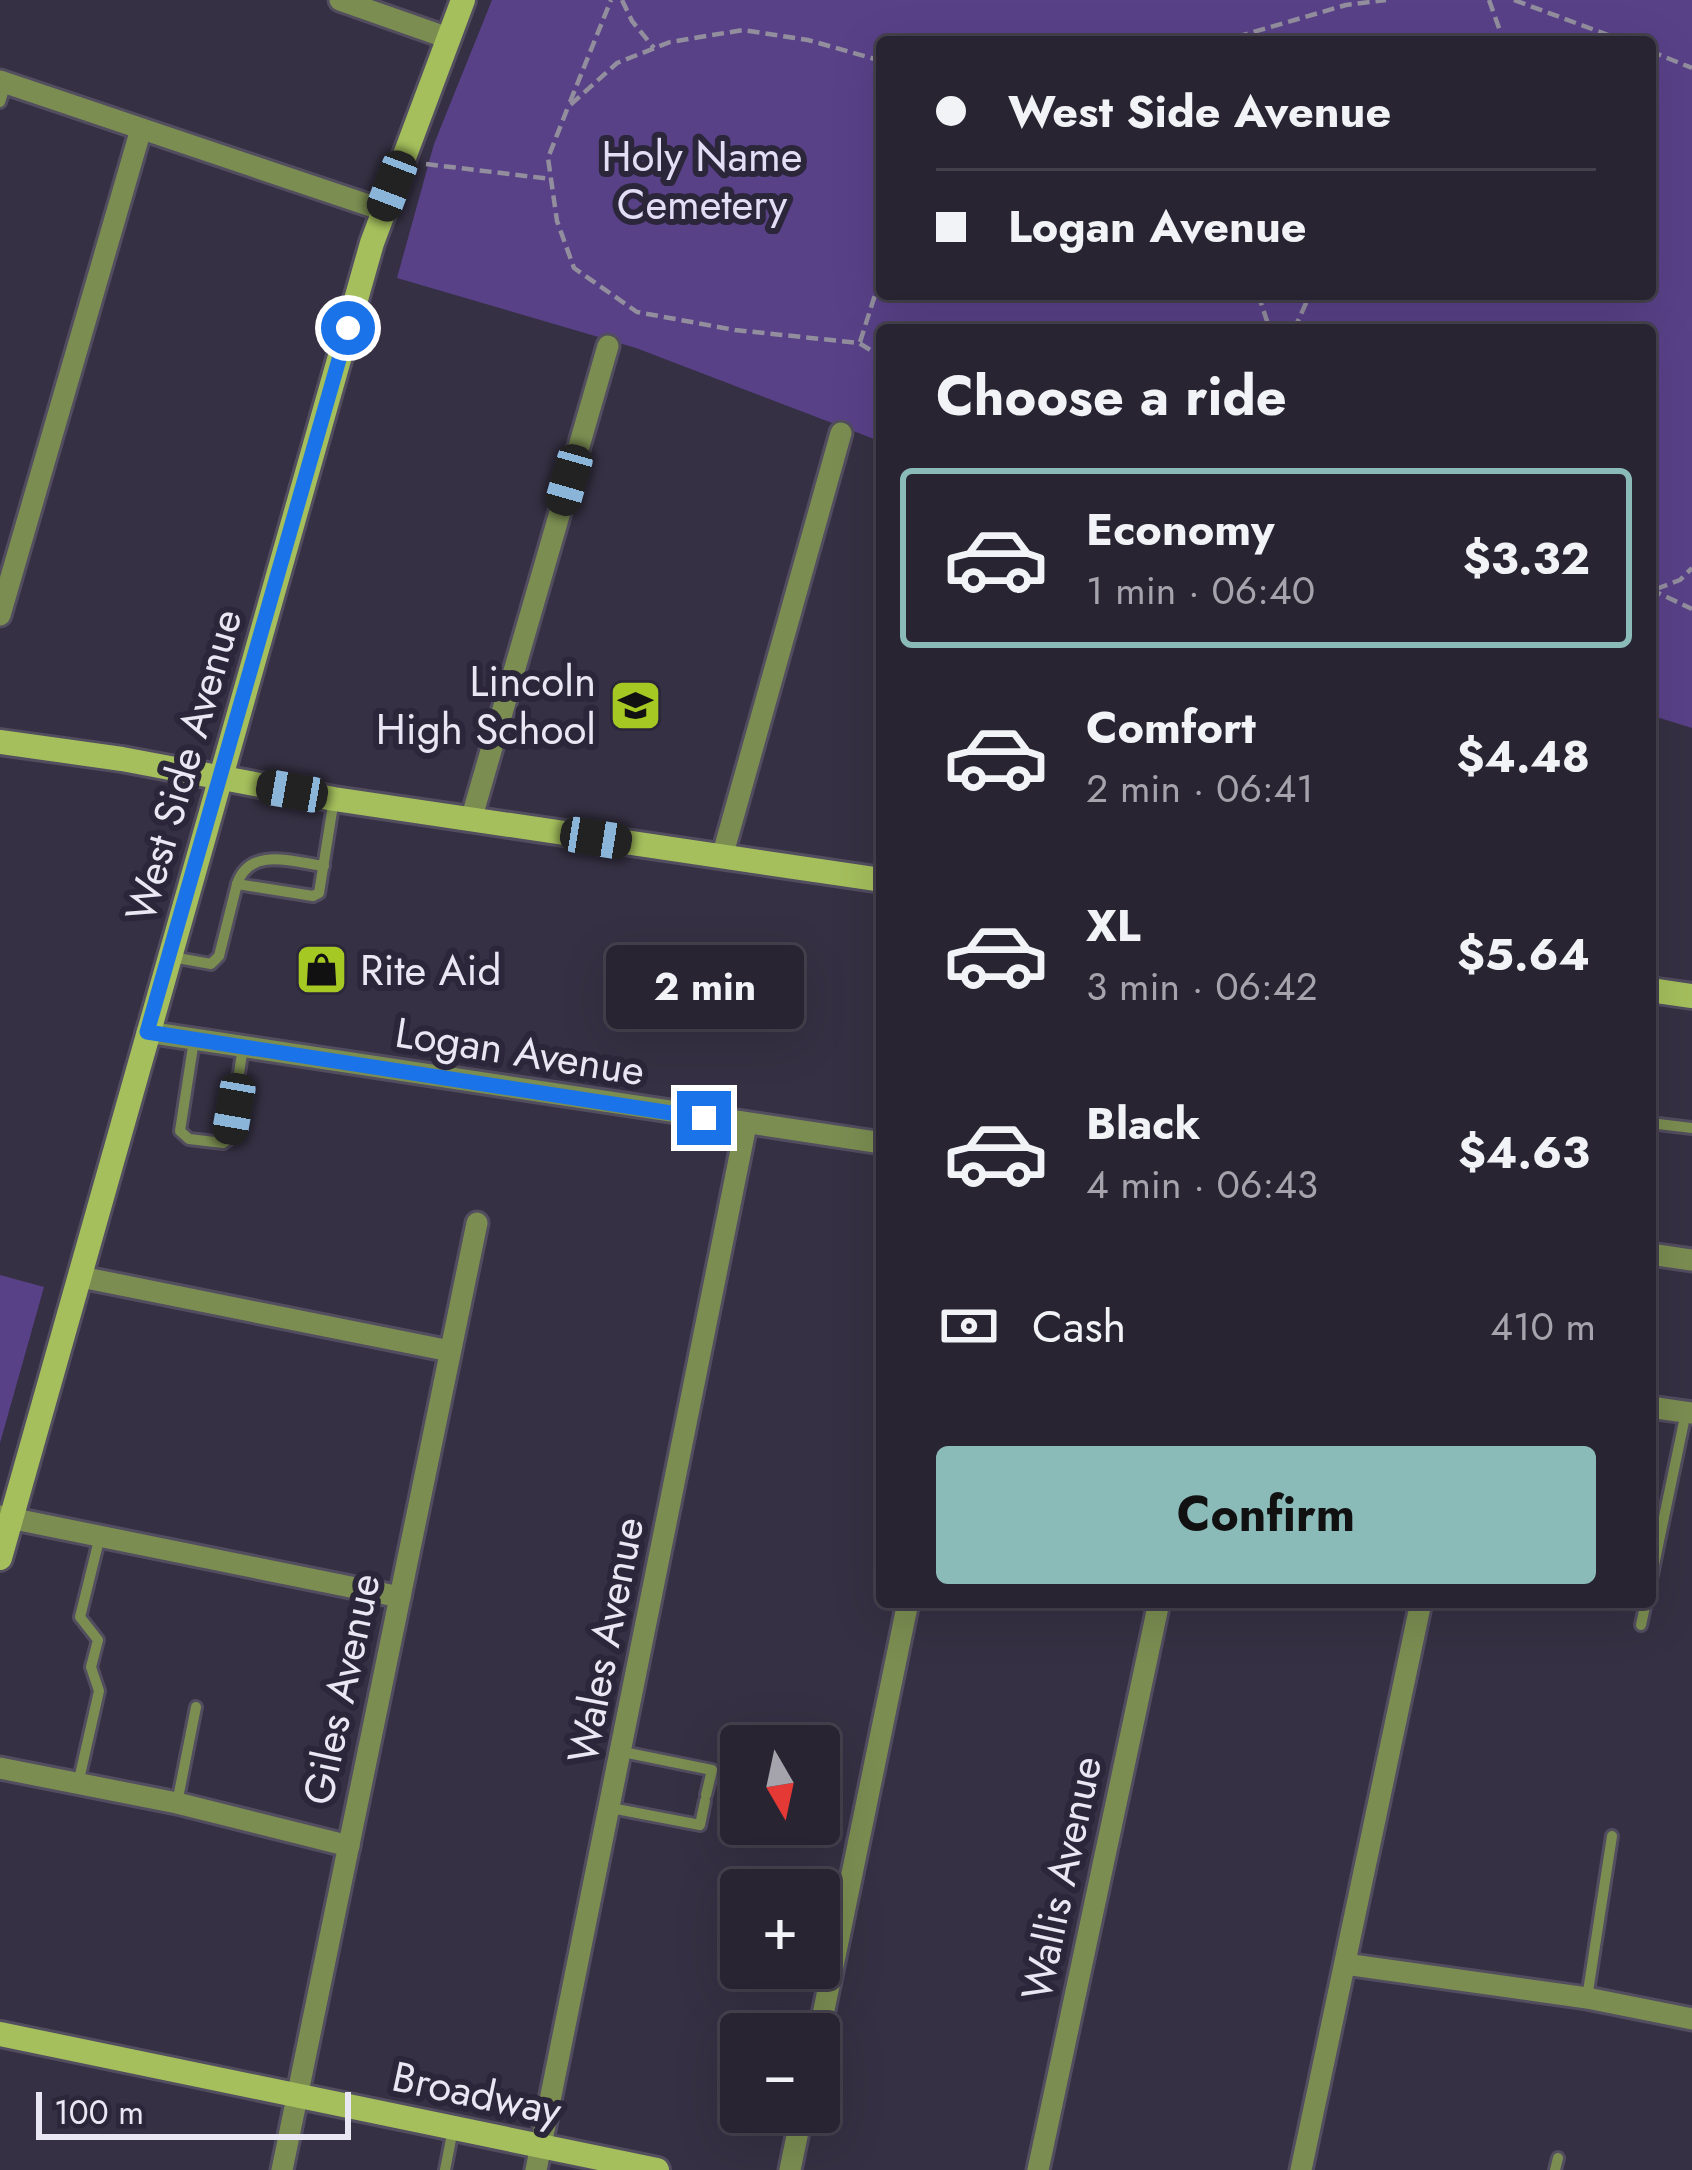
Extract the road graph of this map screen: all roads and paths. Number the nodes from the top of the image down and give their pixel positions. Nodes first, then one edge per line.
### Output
1 (340, 0) edge
2 (463, 0) edge
3 (611, 0) edge
4 (622, 0) edge
5 (1386, 0) edge
6 (1489, 0) edge
7 (1514, 0) edge
8 (1240, 36) edge
9 (1502, 36) edge
10 (1611, 36) edge
11 (448, 38) junction
12 (654, 49) junction
13 (1656, 53) edge
14 (876, 59) edge
15 (1692, 68) edge
16 (2, 89) edge
17 (568, 107) junction
18 (141, 129) junction
19 (422, 163) dead end
20 (551, 179) junction
21 (383, 210) junction
22 (876, 292) edge
23 (860, 344) junction
24 (608, 346) dead end
25 (876, 353) edge
26 (842, 433) dead end
27 (1692, 568) edge
28 (1656, 589) edge
29 (1656, 592) edge
30 (1692, 609) edge
31 (0, 615) edge
32 (0, 742) edge
33 (220, 778) junction
34 (334, 799) junction
35 (471, 820) junction
36 (722, 857) junction
37 (324, 866) junction
38 (876, 879) edge
39 (237, 884) junction
40 (169, 957) junction
41 (1656, 991) edge
42 (1692, 996) edge
43 (147, 1032) junction
44 (194, 1040) junction
45 (243, 1047) junction
46 (1656, 1124) edge
47 (746, 1125) junction
48 (1692, 1128) edge
49 (876, 1142) edge
50 (477, 1223) dead end
51 (1656, 1255) edge
52 (1692, 1260) edge
53 (81, 1277) junction
54 (450, 1351) junction
55 (1656, 1409) edge
56 (1689, 1412) edge
57 (6, 1517) edge
58 (100, 1536) junction
59 (0, 1558) edge
60 (1656, 1558) edge
61 (400, 1597) junction
62 (907, 1608) edge
63 (1158, 1608) edge
64 (1420, 1608) edge
65 (1645, 1608) edge
66 (1641, 1625) dead end
67 (196, 1707) dead end
68 (622, 1752) junction
69 (0, 1768) edge
70 (78, 1784) junction
71 (177, 1803) junction
72 (611, 1808) junction
73 (1612, 1836) dead end
74 (349, 1846) junction
75 (1345, 1964) junction
76 (1587, 1998) junction
77 (823, 2013) edge
78 (1692, 2019) edge
79 (0, 2035) edge
80 (296, 2096) junction
81 (453, 2128) junction
82 (798, 2133) edge
83 (538, 2158) edge
84 (282, 2170) edge
85 (445, 2170) edge
86 (657, 2170) edge
87 (790, 2170) edge
88 (1038, 2170) edge
89 (1301, 2170) edge

1 - 11 street
2 - 11 street, West Side Avenue
3 - 17 path
4 - 12 path
5 - 8 path
6 - 9 path
7 - 10 path
11 - 21 street, West Side Avenue
12 - 14 path
12 - 17 path
13 - 15 path
16 - 18 street
17 - 20 path
18 - 21 street
18 - 31 street
19 - 20 path
20 - 23 path
21 - 33 street, West Side Avenue
22 - 23 path
23 - 25 path
24 - 35 street
26 - 36 street
27 - 28 path
29 - 30 path
32 - 33 street
33 - 34 street
33 - 40 street, West Side Avenue
34 - 35 street
34 - 37 lane
35 - 36 street
36 - 38 street
37 - 39 lane
37 - 39 lane
39 - 40 lane
40 - 43 street, West Side Avenue
41 - 42 street
43 - 44 street, Logan Avenue
43 - 53 street, West Side Avenue
44 - 45 street, Logan Avenue
44 - 45 lane
45 - 47 street, Logan Avenue
46 - 48 lane
47 - 49 street, Logan Avenue
47 - 68 street, Wales Avenue
50 - 54 street, Giles Avenue
51 - 52 street
53 - 54 street
53 - 57 street, West Side Avenue
54 - 61 street, Giles Avenue
55 - 56 street
56 - 60 lane
57 - 58 street
57 - 59 street, West Side Avenue
58 - 61 street
58 - 70 lane
61 - 74 street, Giles Avenue
62 - 77 street
63 - 88 street, Wallis Avenue
64 - 75 street
65 - 66 lane
67 - 71 lane
68 - 72 street, Wales Avenue
68 - 72 lane
69 - 70 street
70 - 71 street
71 - 74 street
72 - 83 street, Wales Avenue
73 - 76 lane
74 - 80 street, Giles Avenue
75 - 76 street
75 - 89 street
76 - 78 street
79 - 80 street, Broadway
80 - 81 street, Broadway
80 - 84 street, Giles Avenue
81 - 83 street, Broadway
81 - 85 lane
82 - 87 street
83 - 86 street, Broadway

